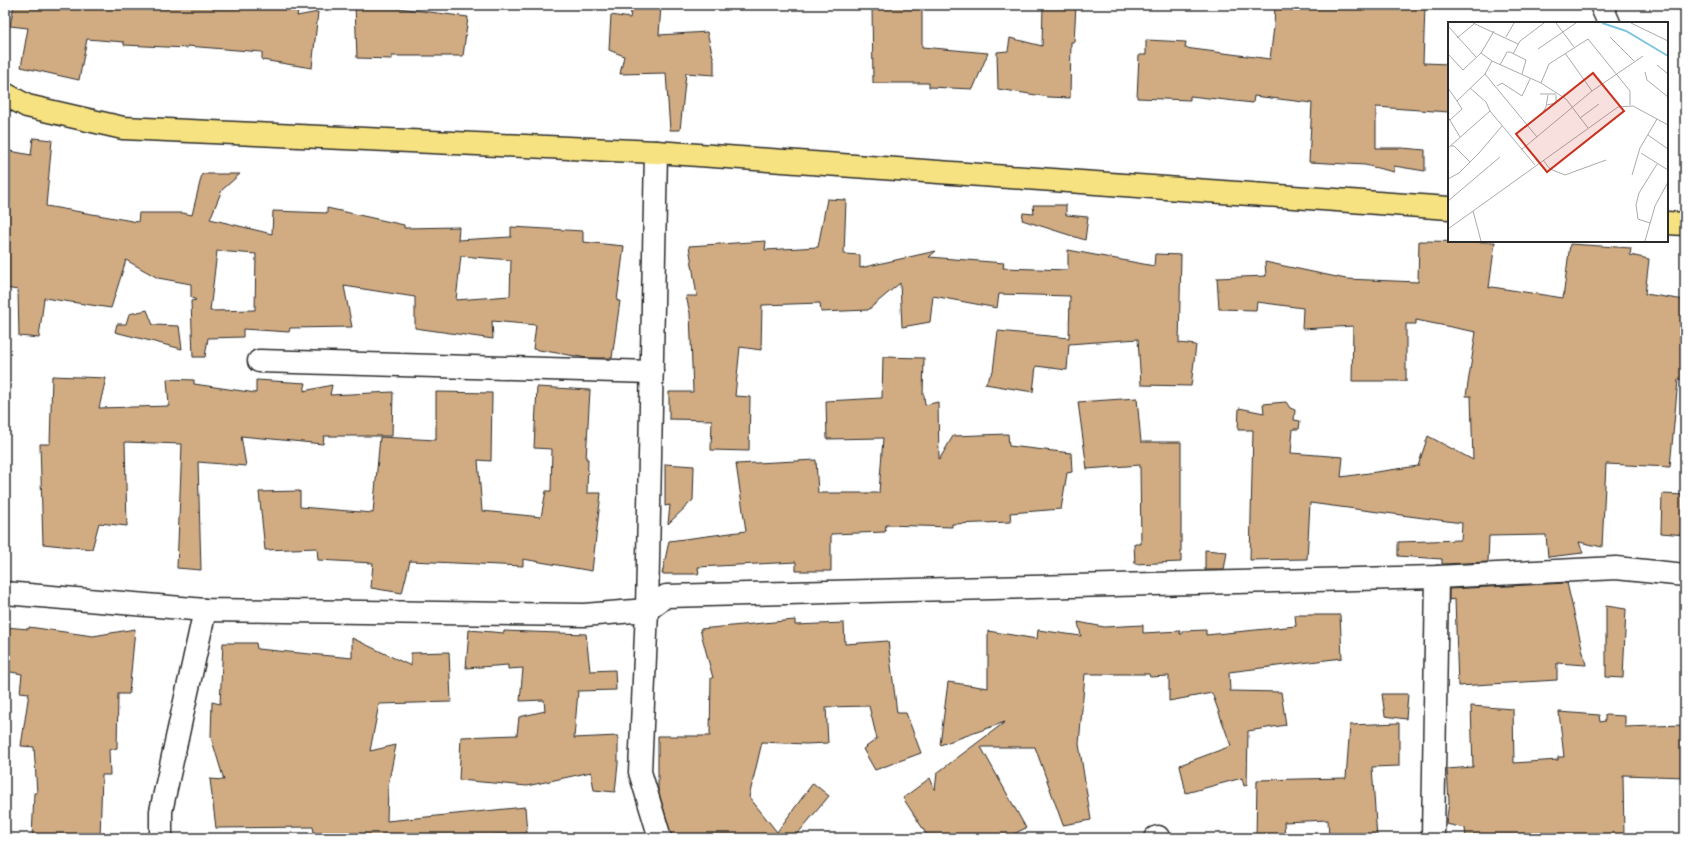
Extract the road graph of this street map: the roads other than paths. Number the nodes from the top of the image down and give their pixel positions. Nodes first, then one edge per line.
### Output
1 (1601, 5) edge
2 (1609, 22) edge
3 (5, 94) edge
4 (656, 152) junction
5 (1448, 208) edge
6 (1668, 222) edge
7 (1685, 224) edge
8 (259, 361) dead end
9 (652, 372) junction
10 (1685, 575) edge
11 (1437, 577) junction
12 (5, 593) edge
13 (205, 610) junction
14 (648, 610) junction
15 (161, 838) edge
16 (660, 838) edge
17 (1433, 838) edge

1 - 2 street
3 - 4 main road
4 - 5 main road
4 - 9 street
6 - 7 main road
8 - 9 street
9 - 14 street
10 - 11 street
11 - 14 street
11 - 17 street
12 - 13 street
13 - 14 street
13 - 15 street
14 - 16 street

